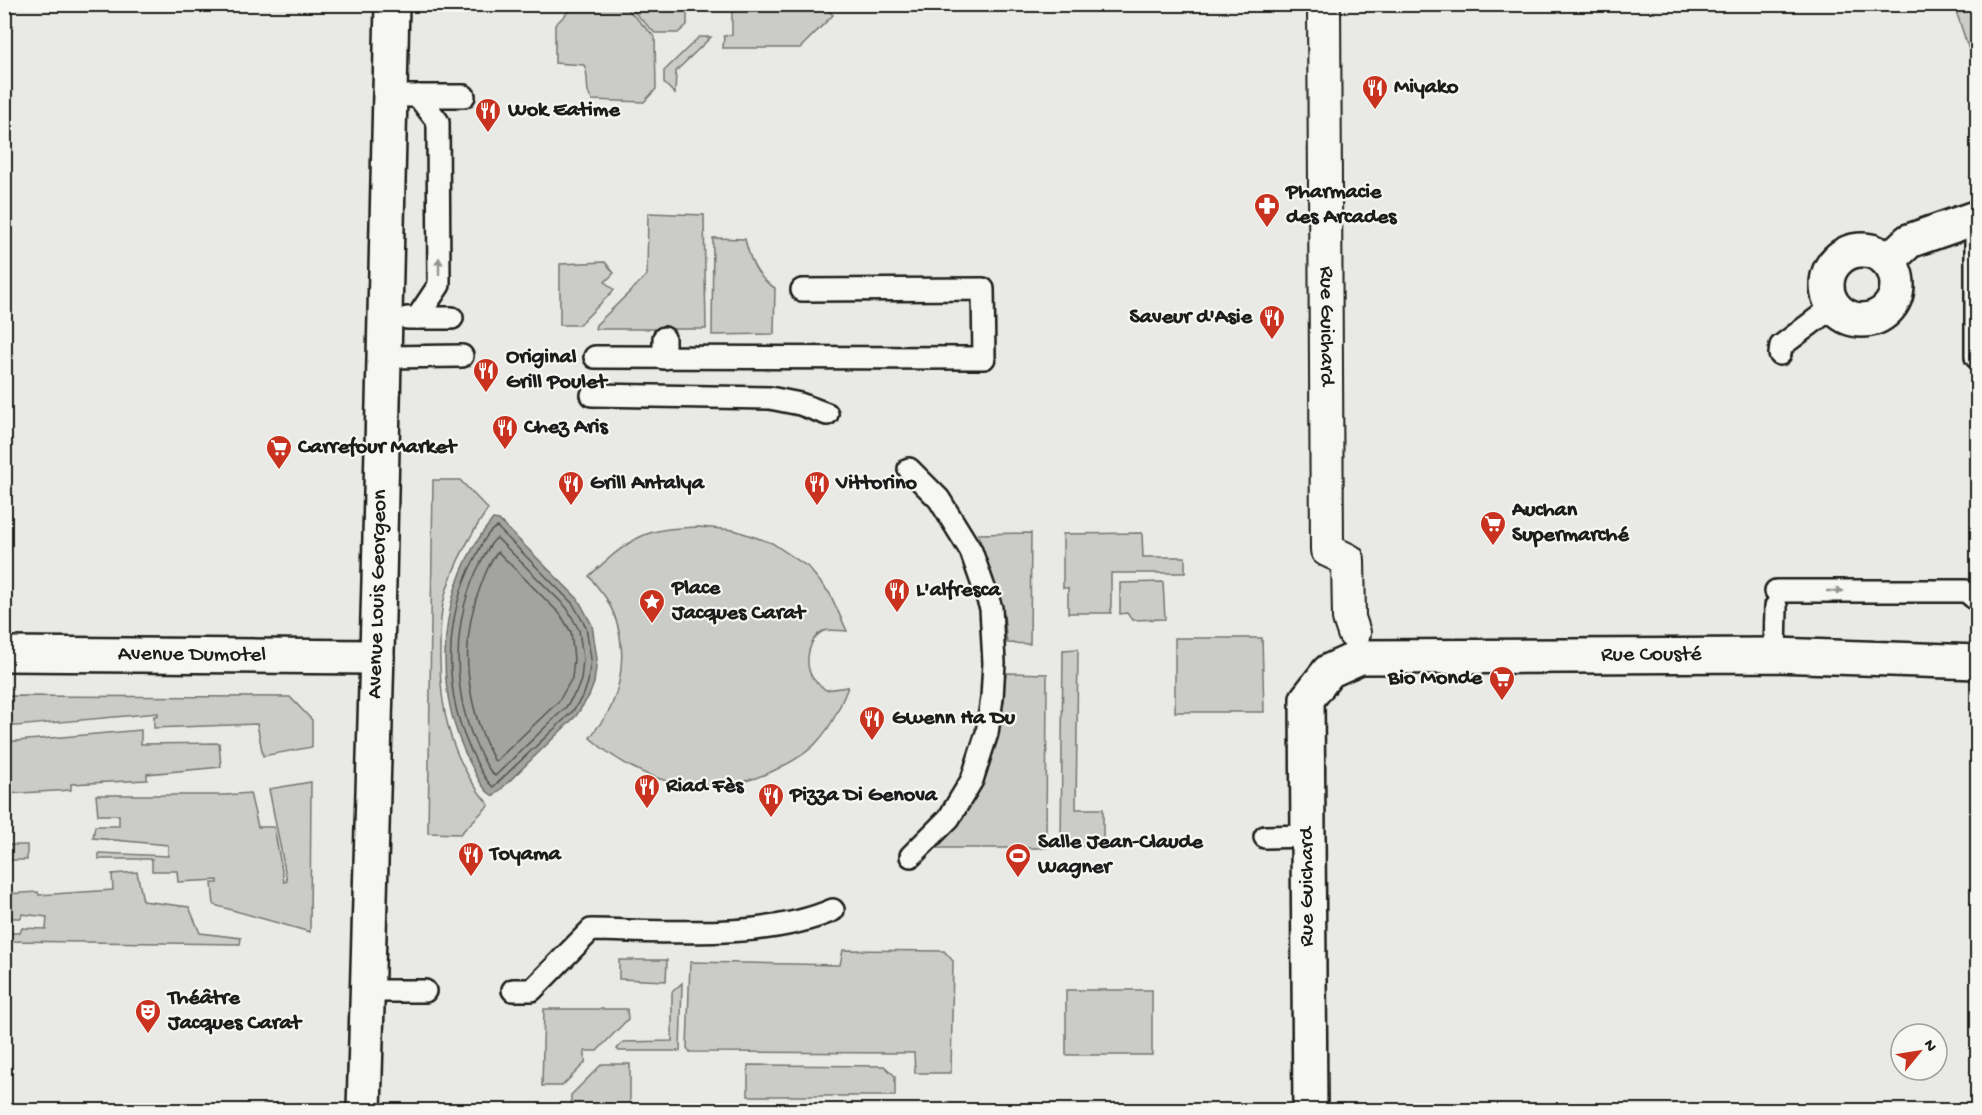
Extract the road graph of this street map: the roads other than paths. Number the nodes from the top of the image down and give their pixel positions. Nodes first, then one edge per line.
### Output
1 (392, 4) edge
2 (1324, 4) edge
3 (404, 96) junction
4 (464, 96) dead end
5 (1977, 217) edge
6 (1888, 261) junction
7 (802, 290) dead end
8 (1833, 306) junction
9 (401, 318) junction
10 (453, 318) dead end
11 (1780, 354) dead end
12 (385, 357) junction
13 (462, 357) dead end
14 (595, 357) dead end
15 (1976, 357) edge
16 (592, 395) dead end
17 (827, 414) dead end
18 (909, 469) dead end
19 (1977, 600) edge
20 (1354, 633) dead end
21 (4, 654) edge
22 (1775, 655) junction
23 (377, 657) junction
24 (1977, 662) edge
25 (1329, 671) joint
26 (1307, 836) junction
27 (1264, 837) dead end
28 (911, 856) dead end
29 (833, 910) dead end
30 (513, 990) dead end
31 (368, 991) junction
32 (425, 991) dead end
33 (364, 1110) edge
34 (1310, 1110) edge

1 - 3 street, Avenue Louis Georgeon
2 - 20 street, Rue Guichard
3 - 4 lane
3 - 9 street, Avenue Louis Georgeon
9 -> 3 lane
5 - 6 street
5 - 15 lane
6 - 8 street
6 - 8 street
7 - 14 lane
8 - 11 lane
9 - 10 lane
9 - 12 street, Avenue Louis Georgeon
12 - 13 lane
12 - 23 street, Avenue Louis Georgeon
16 - 17 lane
18 - 28 lane
22 -> 19 lane
21 - 23 street, Avenue Dumotel
22 - 24 street, Rue Cousté
22 - 25 street, Rue Cousté
23 - 31 street, Avenue Louis Georgeon
25 - 26 street, Rue Guichard
26 - 27 lane
26 - 34 street, Rue Guichard
29 - 30 lane
31 - 32 lane
31 - 33 street, Avenue Louis Georgeon

